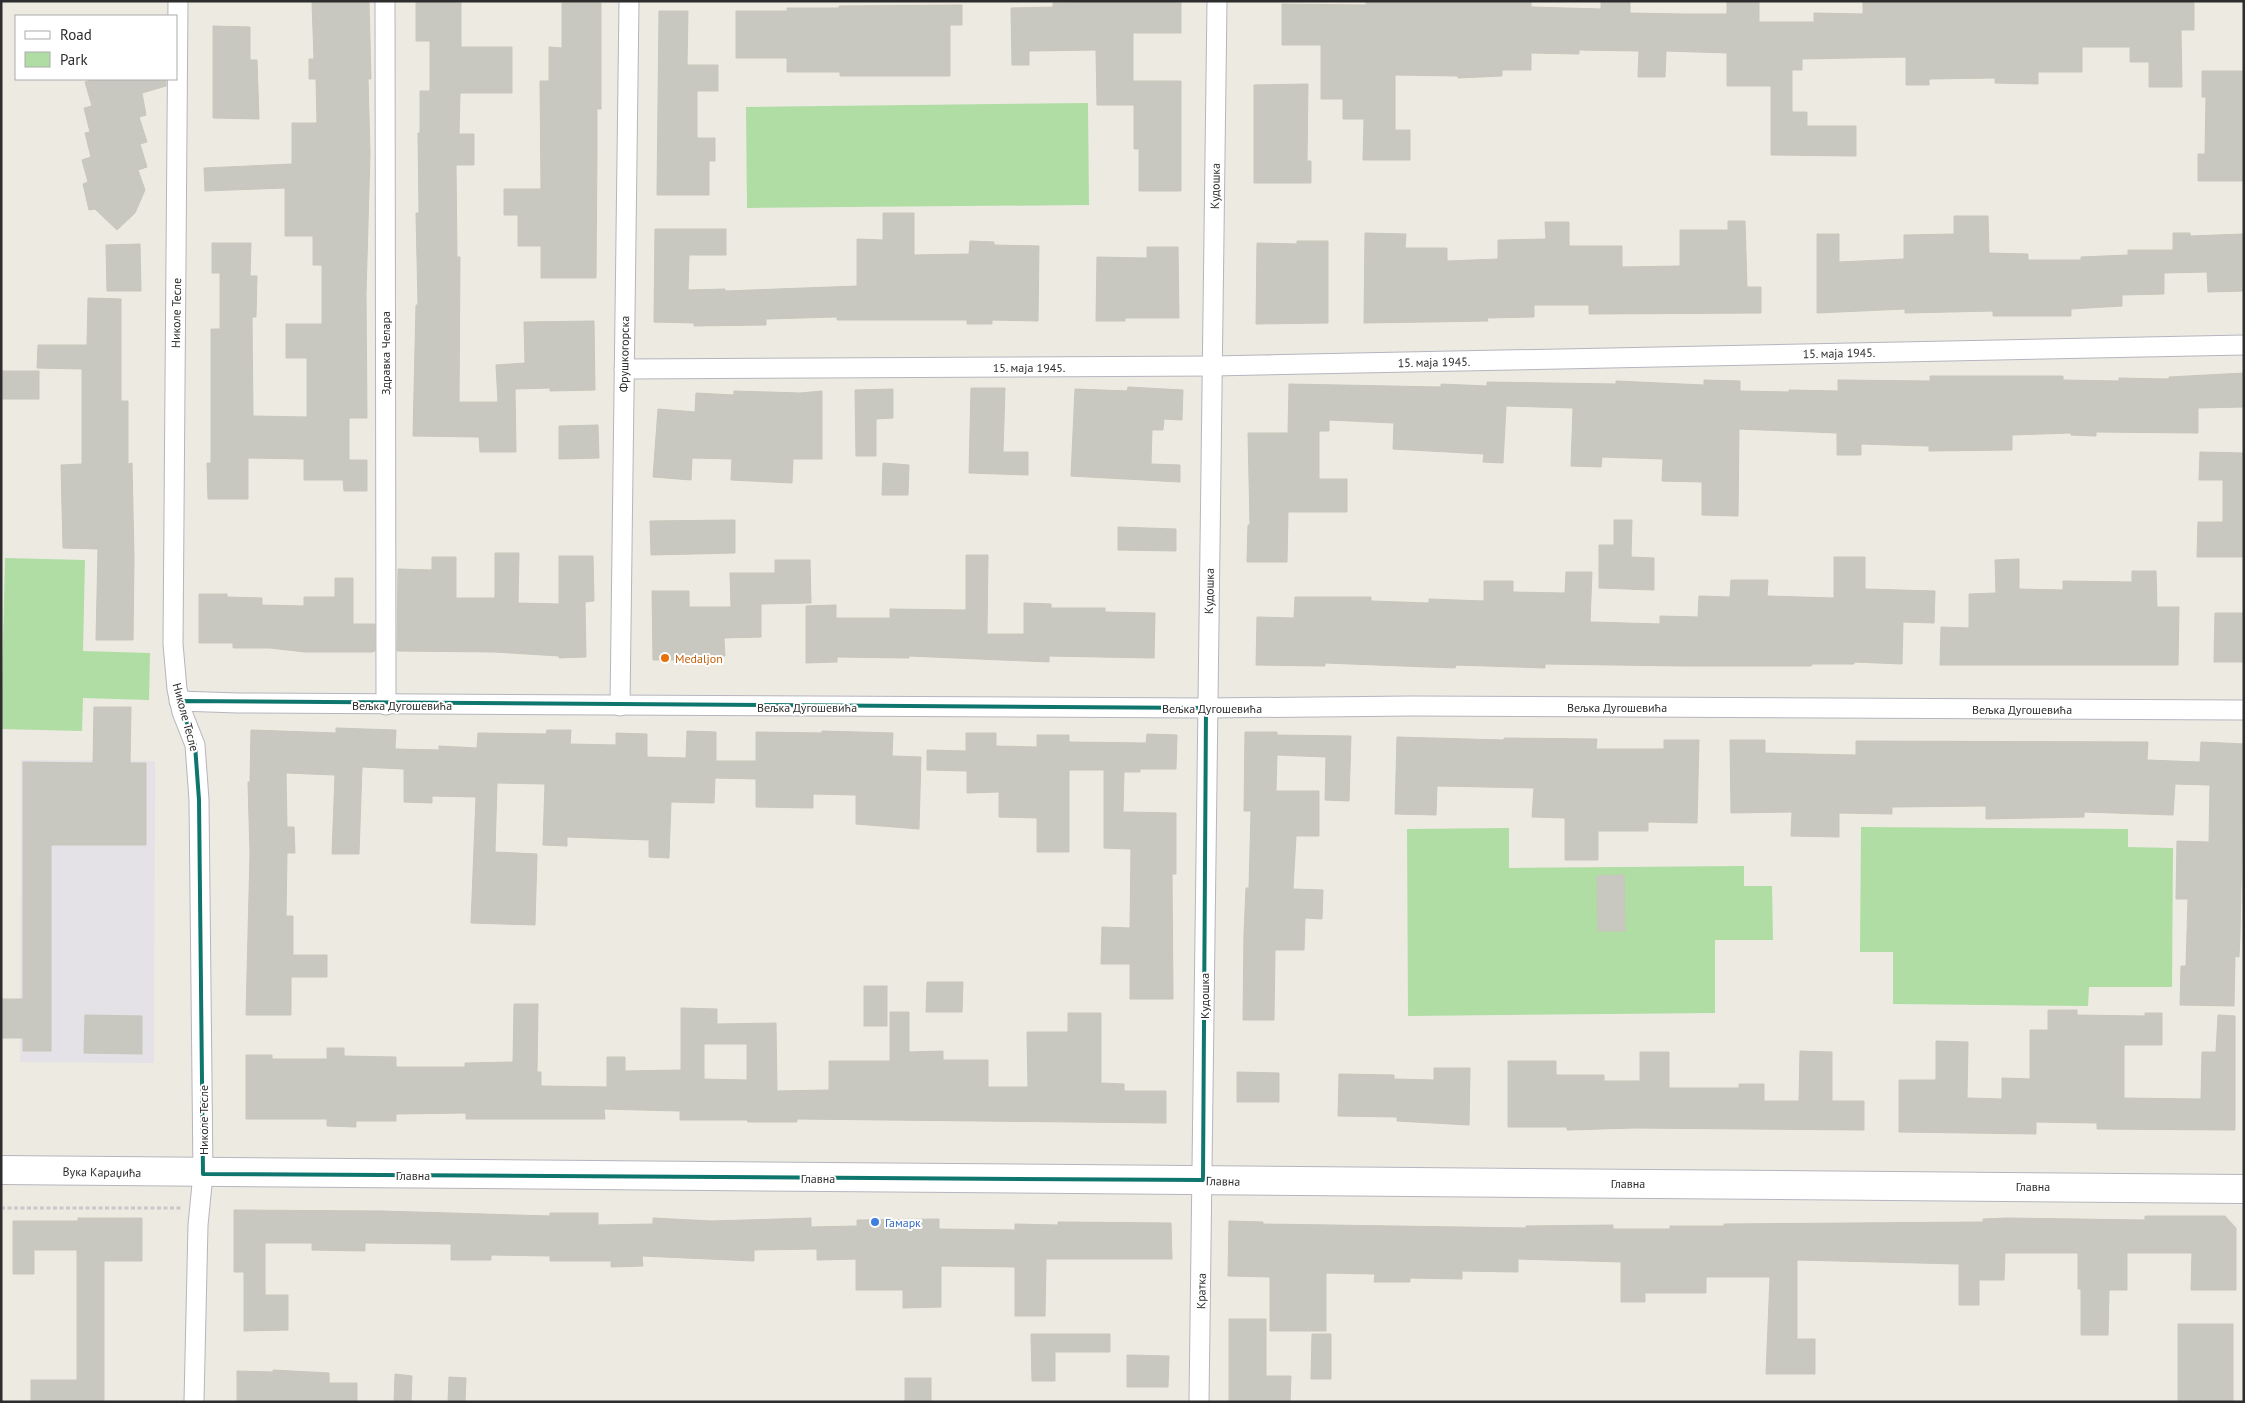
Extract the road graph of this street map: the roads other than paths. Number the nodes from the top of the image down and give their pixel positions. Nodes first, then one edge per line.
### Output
1 (178, 1) edge
2 (384, 1) edge
3 (629, 1) edge
4 (1217, 1) edge
5 (178, 15) edge
6 (177, 80) edge
7 (2244, 345) edge
8 (1213, 366) junction
9 (624, 369) junction
10 (179, 701) junction
11 (386, 705) junction
12 (620, 706) junction
13 (1206, 708) junction
14 (2244, 710) edge
15 (1, 1170) edge
16 (203, 1174) junction
17 (1203, 1180) junction
18 (2244, 1189) edge
19 (194, 1402) edge
20 (1199, 1402) edge

1 - 5 street, Николе Тесле
2 - 11 street, Здравка Челара
3 - 9 street, Фрушкогорска
4 - 8 street, Кудошка
6 - 10 street, Николе Тесле
7 - 8 street, 15. маја 1945.
8 - 9 street, 15. маја 1945.
8 - 13 street, Кудошка
9 - 12 street, Фрушкогорска
10 - 11 street, Вељка Дугошевића
10 - 16 street, Николе Тесле
11 - 12 street, Вељка Дугошевића
12 - 13 street, Вељка Дугошевића
13 - 14 street, Вељка Дугошевића
13 - 17 street, Кудошка
15 - 16 main road, Вука Караџића
16 - 17 main road, Главна
16 - 19 street, Николе Тесле
17 - 18 main road, Главна
17 - 20 street, Кратка

